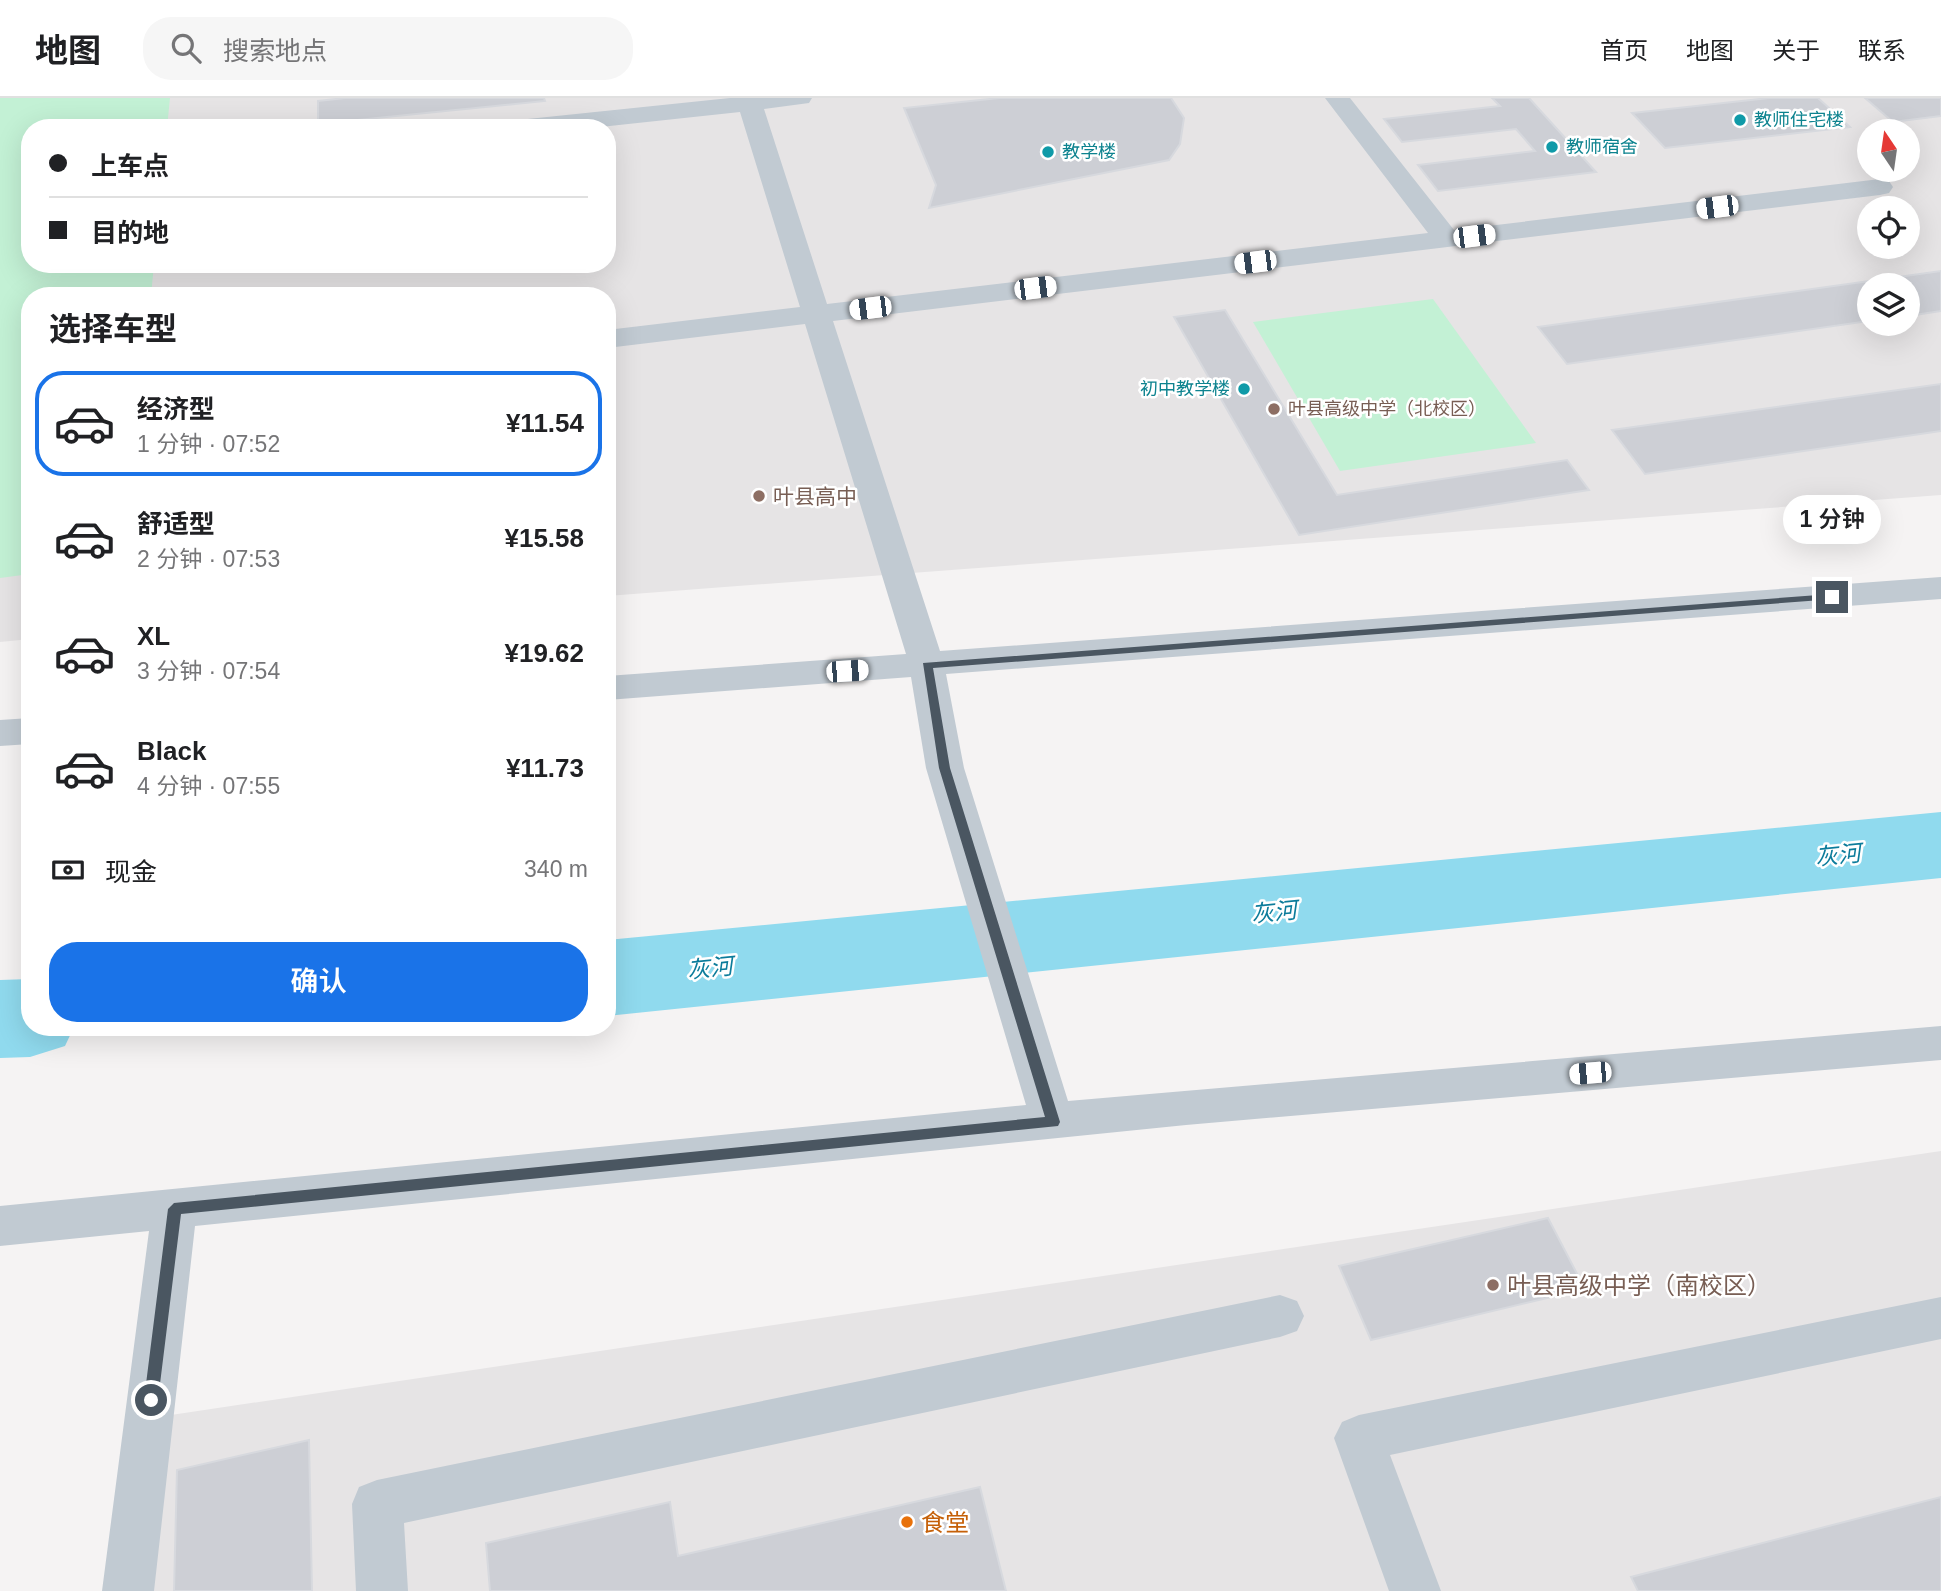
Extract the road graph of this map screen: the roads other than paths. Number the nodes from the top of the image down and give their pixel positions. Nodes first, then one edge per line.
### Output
1 (800, 98) edge
2 (1337, 98) edge
3 (749, 101) edge
4 (595, 119) edge
5 (1880, 187) dead end
6 (1447, 239) junction
7 (816, 314) junction
8 (616, 338) edge
9 (1941, 588) edge
10 (927, 665) junction
11 (616, 687) edge
12 (21, 732) edge
13 (0, 733) edge
14 (1941, 1043) edge
15 (1053, 1122) junction
16 (174, 1209) junction
17 (0, 1226) edge
18 (1280, 1316) dead end
19 (1941, 1318) edge
20 (128, 1591) edge
21 (382, 1591) edge
22 (1415, 1591) edge

1 - 3 street
2 - 6 street
3 - 4 street
3 - 7 street
5 - 6 street
6 - 7 street
7 - 8 street
7 - 10 street
9 - 10 street
10 - 11 street
10 - 15 street
12 - 13 street
14 - 15 street
15 - 16 street
16 - 17 street
16 - 20 street
18 - 21 street
19 - 22 street

